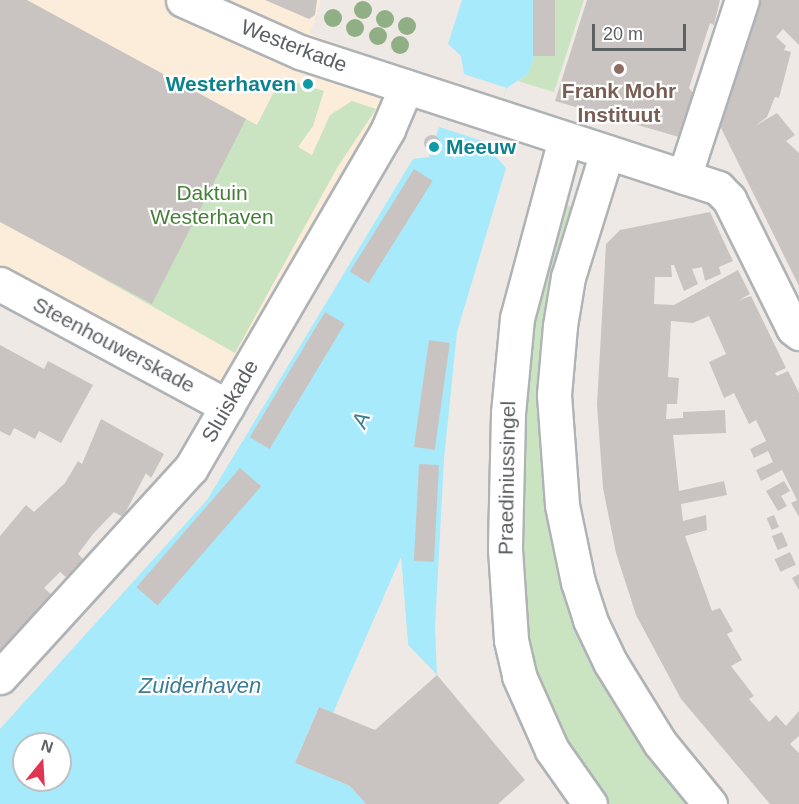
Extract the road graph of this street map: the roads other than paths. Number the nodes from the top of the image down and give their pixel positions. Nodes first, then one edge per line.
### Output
1 (183, 0) edge
2 (742, 0) edge
3 (406, 87) junction
4 (565, 139) junction
5 (608, 152) junction
6 (684, 177) junction
7 (0, 284) edge
8 (799, 333) edge
9 (227, 406) junction
10 (0, 677) edge
11 (590, 804) edge
12 (710, 804) edge

1 - 3 street, Westerkade
2 - 6 street
3 - 4 street
3 - 9 street, Sluiskade
4 - 5 street
4 - 11 street, Praediniussingel
5 - 6 street
5 - 12 street
6 - 8 street
7 - 9 street, Steenhouwerskade
9 - 10 street, Sluiskade

